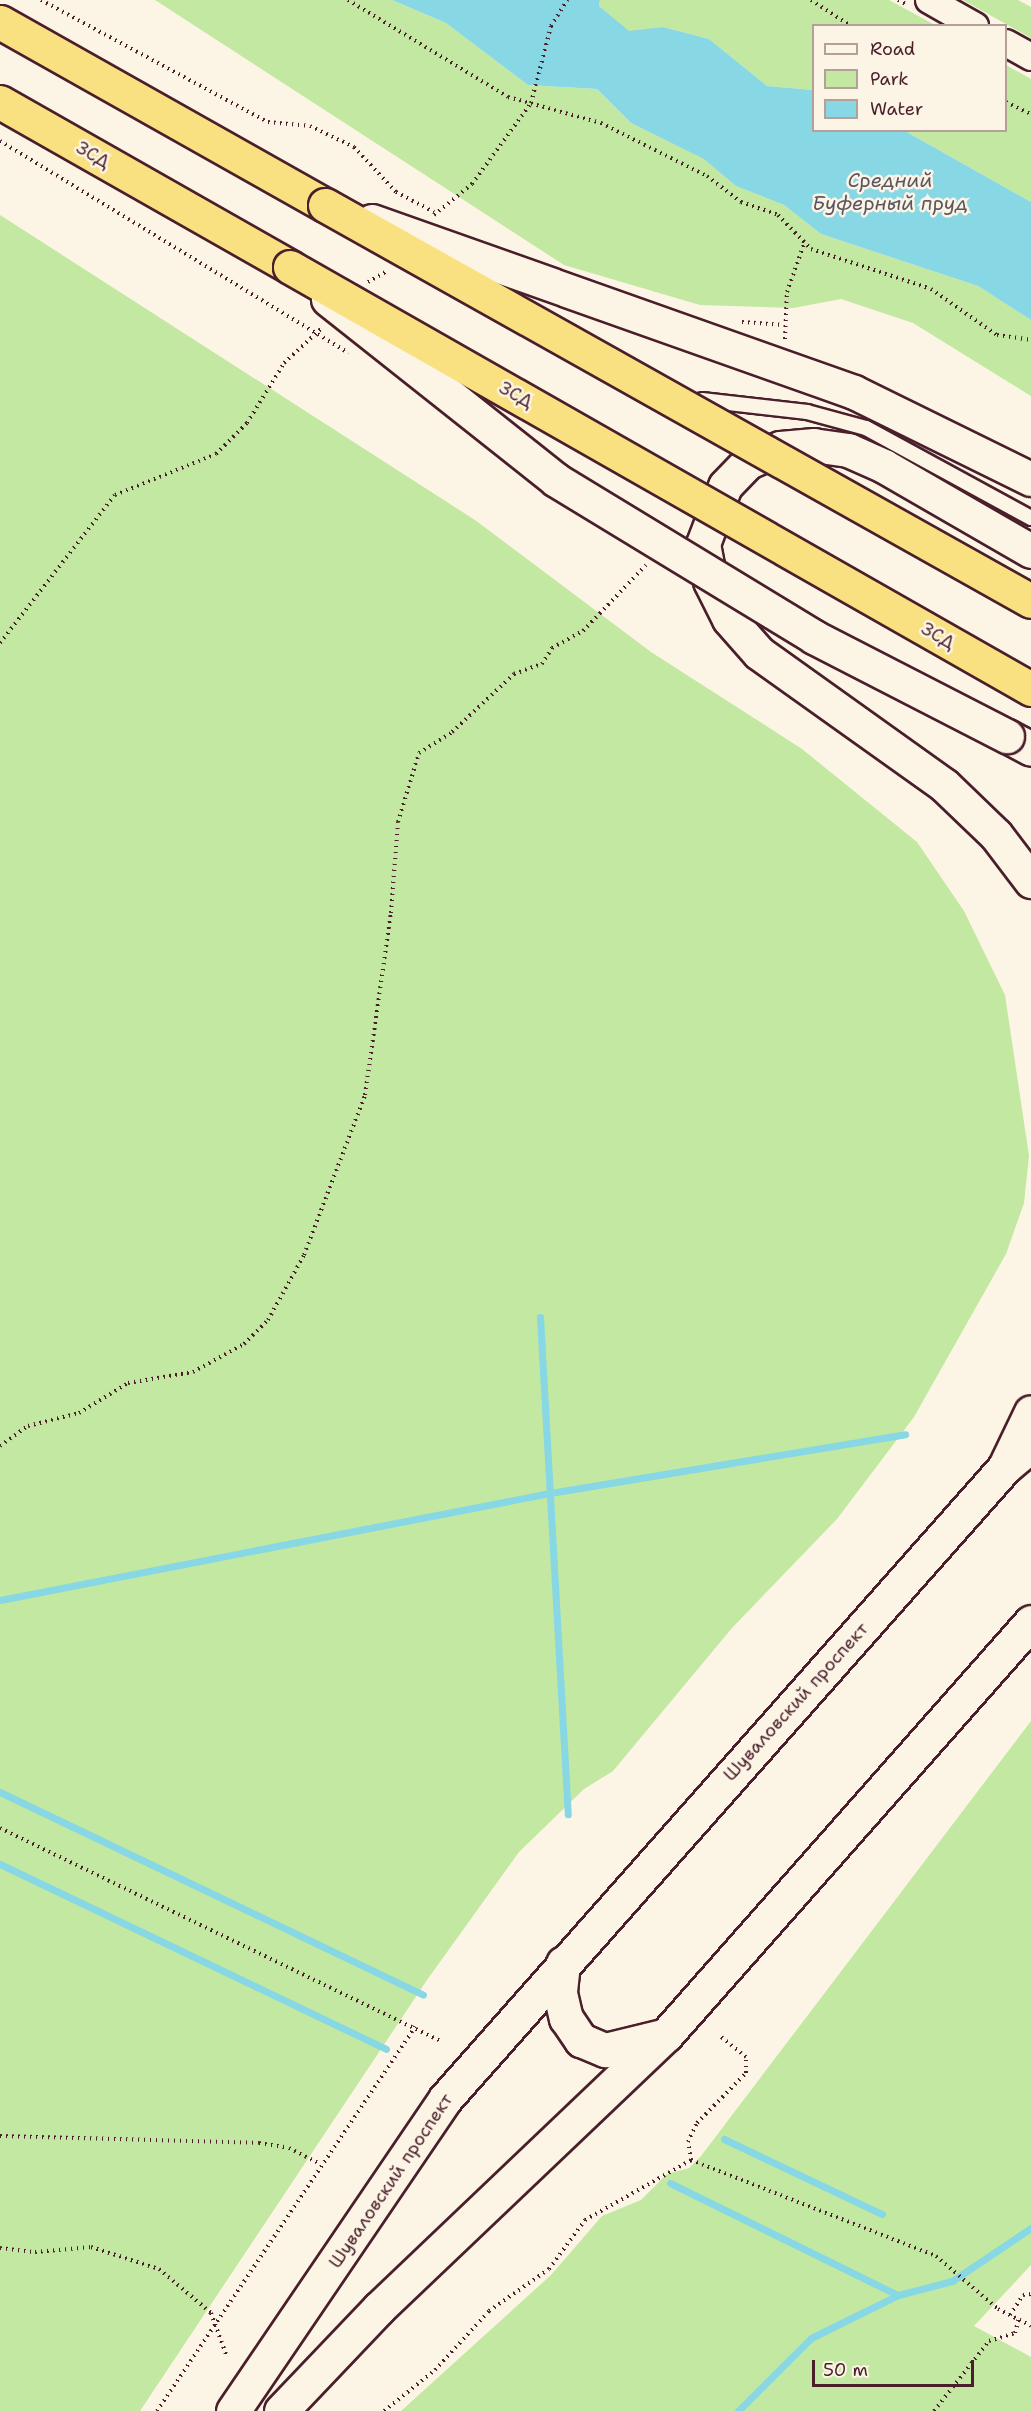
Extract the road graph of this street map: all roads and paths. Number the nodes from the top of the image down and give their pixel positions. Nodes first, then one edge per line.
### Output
1 (41, 0) edge
2 (348, 0) edge
3 (567, 0) edge
4 (811, 0) edge
5 (929, 0) edge
6 (0, 22) edge
7 (847, 24) edge
8 (971, 24) edge
9 (1007, 44) edge
10 (1031, 57) edge
11 (0, 102) edge
12 (531, 103) junction
13 (1007, 103) edge
14 (1031, 114) edge
15 (0, 141) edge
16 (325, 205) junction
17 (436, 213) junction
18 (430, 218) dead end
19 (443, 219) dead end
20 (804, 244) junction
21 (394, 265) dead end
22 (290, 267) junction
23 (360, 286) dead end
24 (729, 321) dead end
25 (326, 324) dead end
26 (783, 325) junction
27 (319, 332) junction
28 (1031, 340) edge
29 (786, 343) dead end
30 (356, 358) dead end
31 (702, 400) dead end
32 (1031, 479) edge
33 (1031, 519) edge
34 (1031, 551) edge
35 (638, 555) dead end
36 (648, 562) junction
37 (656, 567) dead end
38 (1031, 602) edge
39 (0, 644) edge
40 (1031, 690) edge
41 (1019, 742) edge
42 (1031, 881) edge
43 (1031, 1412) edge
44 (1031, 1444) edge
45 (0, 1446) edge
46 (1005, 1467) junction
47 (1031, 1622) edge
48 (0, 1828) edge
49 (563, 1963) junction
50 (415, 2027) junction
51 (666, 2035) junction
52 (720, 2036) dead end
53 (442, 2042) dead end
54 (0, 2136) edge
55 (691, 2160) junction
56 (319, 2163) junction
57 (0, 2248) edge
58 (1031, 2294) edge
59 (1010, 2316) junction
60 (1019, 2318) junction
61 (217, 2323) junction
62 (1031, 2326) edge
63 (227, 2357) dead end
64 (157, 2411) edge
65 (233, 2411) edge
66 (281, 2411) edge
67 (384, 2411) edge
68 (934, 2411) edge

1 - 17 path
2 - 12 path
3 - 12 path
4 - 7 path
5 - 8 street
6 - 16 highway
9 - 10 street
11 - 22 highway, ЗСД
12 - 17 path
12 - 20 path
13 - 14 path
15 - 27 path
16 - 32 main road, bridge
16 - 38 highway, bridge
17 - 18 path
17 - 19 path
20 - 26 path
20 - 28 path
21 - 23 path
22 - 40 highway, ЗСД, bridge
22 - 41 main road, bridge
24 - 26 path
25 - 27 path
26 - 29 path
27 - 30 path
27 - 39 path
31 - 33 lane
34 - 42 main road
35 - 36 path
36 - 37 path
36 - 45 path
43 - 46 main road
44 - 46 main road, Шуваловский проспект
46 - 49 main road, Шуваловский проспект
47 - 51 main road
48 - 50 path
49 - 51 main road
49 - 65 main road, Шуваловский проспект
50 - 53 path
50 - 56 path
51 - 66 main road
52 - 55 path
54 - 56 path
55 - 59 path
55 - 67 path
56 - 61 path
57 - 61 path
58 - 59 path
59 - 60 path
60 - 62 path
60 - 68 path
61 - 63 path
61 - 64 path

